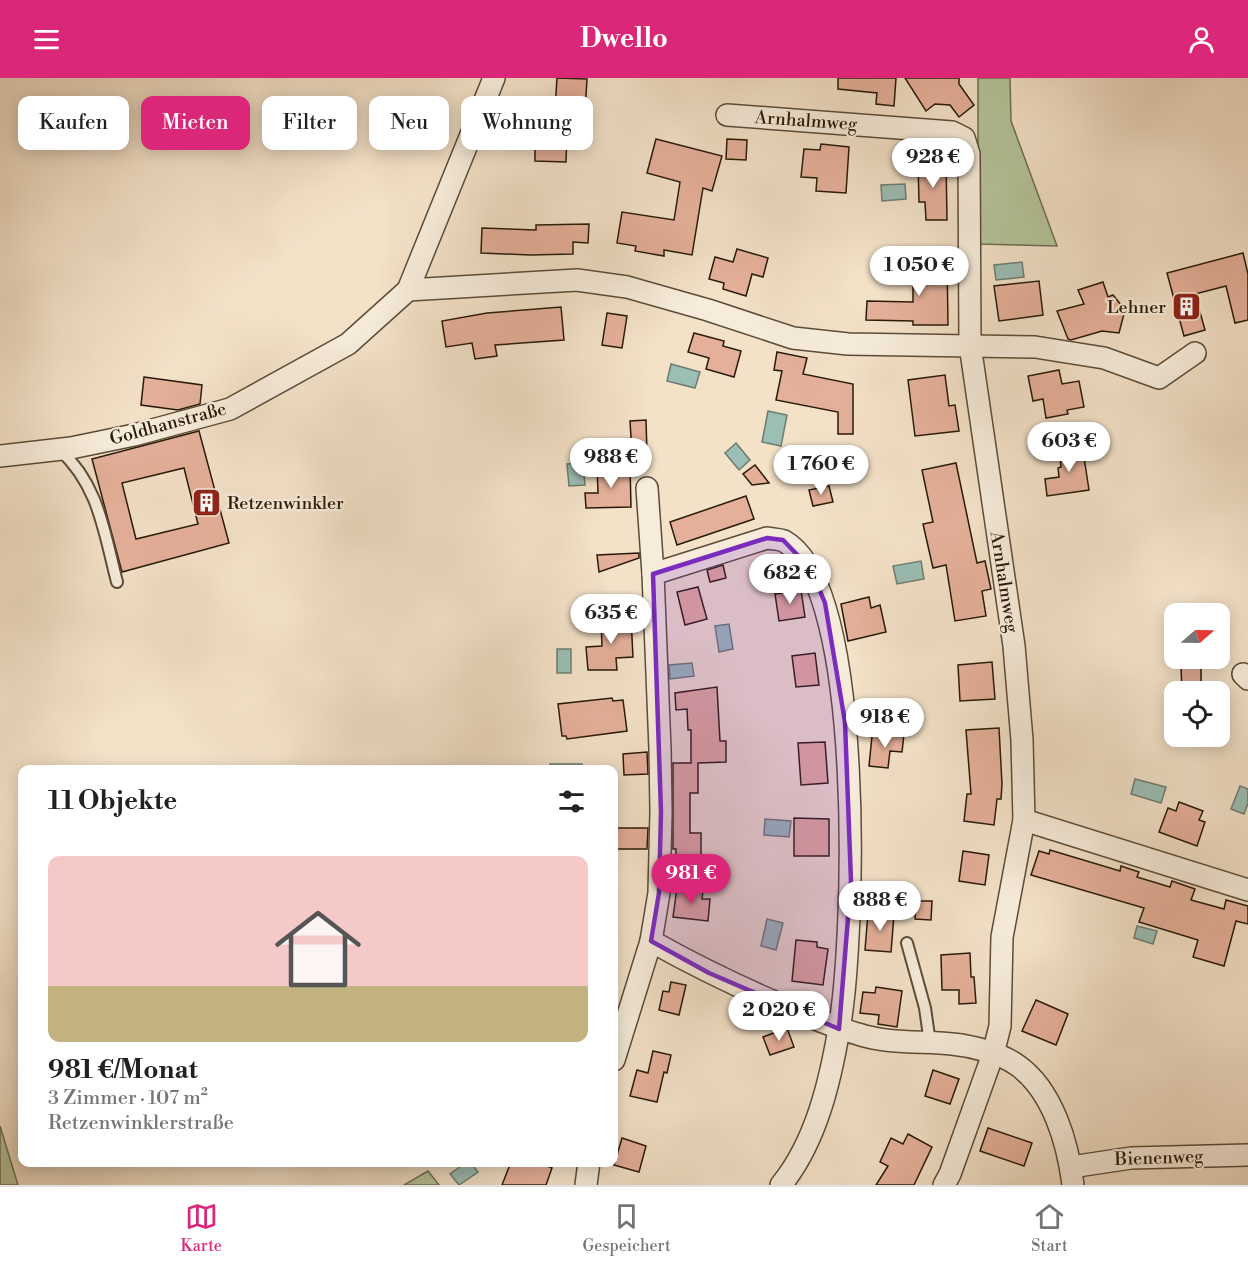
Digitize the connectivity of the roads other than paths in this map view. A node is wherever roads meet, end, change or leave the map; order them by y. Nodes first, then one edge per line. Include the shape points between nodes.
1 (494, 78) edge
2 (727, 115) dead end
3 (408, 290) junction
4 (970, 345) junction
5 (1196, 353) dead end
6 (58, 449) junction
7 (0, 456) edge
8 (647, 488) dead end
9 (653, 574) junction
10 (117, 582) dead end
11 (1024, 820) junction
12 (1248, 890) edge
13 (651, 941) junction
14 (907, 943) dead end
15 (840, 1029) junction
16 (930, 1043) junction
17 (618, 1047) edge
18 (993, 1054) junction
19 (1248, 1155) edge
20 (589, 1167) edge
21 (1072, 1176) edge
22 (586, 1185) edge
23 (781, 1185) edge
24 (944, 1185) edge

1 - 3 street, Goldhanstraße
2 - 4 street, Arnhalmweg via 952,132 964,138 969,154
3 - 4 street via 577,280 627,287 794,338 848,344
3 - 6 street, Goldhanstraße via 348,344 230,409 134,435
4 - 5 street via 1035,347 1104,358 1159,378
4 - 11 street, Arnhalmweg via 1014,646
6 - 7 street, Goldhanstraße
6 - 10 lane via 74,462 95,499
8 - 9 street
9 - 13 street via 661,812 659,893
9 - 15 street via 766,538 783,540 811,569 825,603 845,722 849,788 851,881
11 - 12 street
11 - 18 street, Arnhalmweg via 1002,937 1000,1026
13 - 15 street via 740,988
13 - 17 street
14 - 16 lane
15 - 16 street via 879,1039
15 - 23 street via 825,1093 802,1155
16 - 18 street via 967,1046
18 - 21 street via 1017,1064 1047,1099 1066,1143
18 - 24 street, Arnhalmweg
19 - 21 street, Bienenweg via 1131,1158
20 - 22 street

